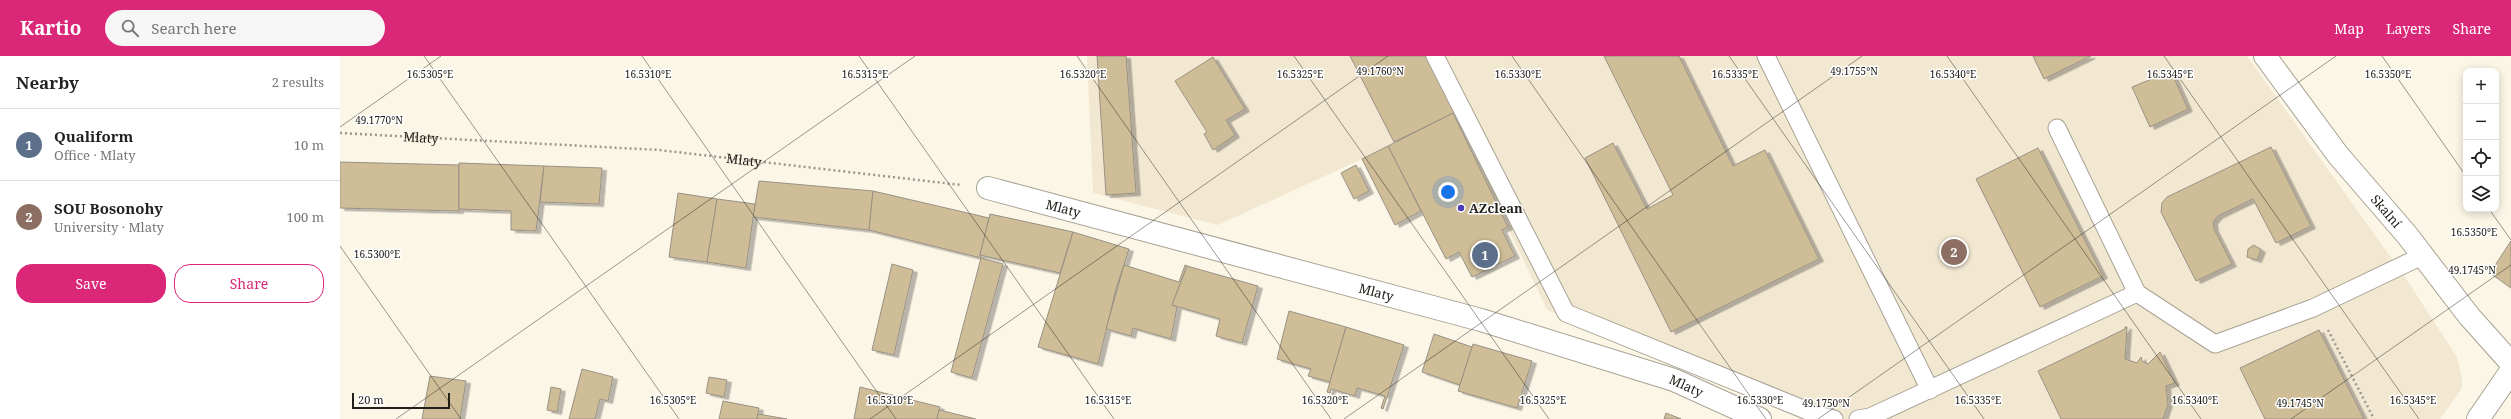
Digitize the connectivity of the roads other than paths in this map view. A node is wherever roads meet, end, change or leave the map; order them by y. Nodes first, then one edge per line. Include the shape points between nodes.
1 (1435, 56) edge
2 (1766, 56) edge
3 (2265, 56) edge
4 (2057, 128) dead end
5 (988, 188) road end
6 (2422, 256) junction
7 (2137, 293) junction
8 (2511, 363) edge
9 (2511, 371) edge
10 (1930, 390) junction
11 (1760, 419) edge
12 (1834, 419) edge
13 (1858, 419) edge
14 (2478, 419) edge

1 - 12 lane via 1566,313 1818,415
2 - 10 lane
3 - 6 street, Skalní via 2312,122
4 - 7 lane
5 - 11 street, Mlaty via 1480,320 1674,380
6 - 7 lane via 2313,308 2215,344
6 - 8 street, Skalní via 2469,316
7 - 10 lane
9 - 14 street
10 - 13 lane via 1870,417

